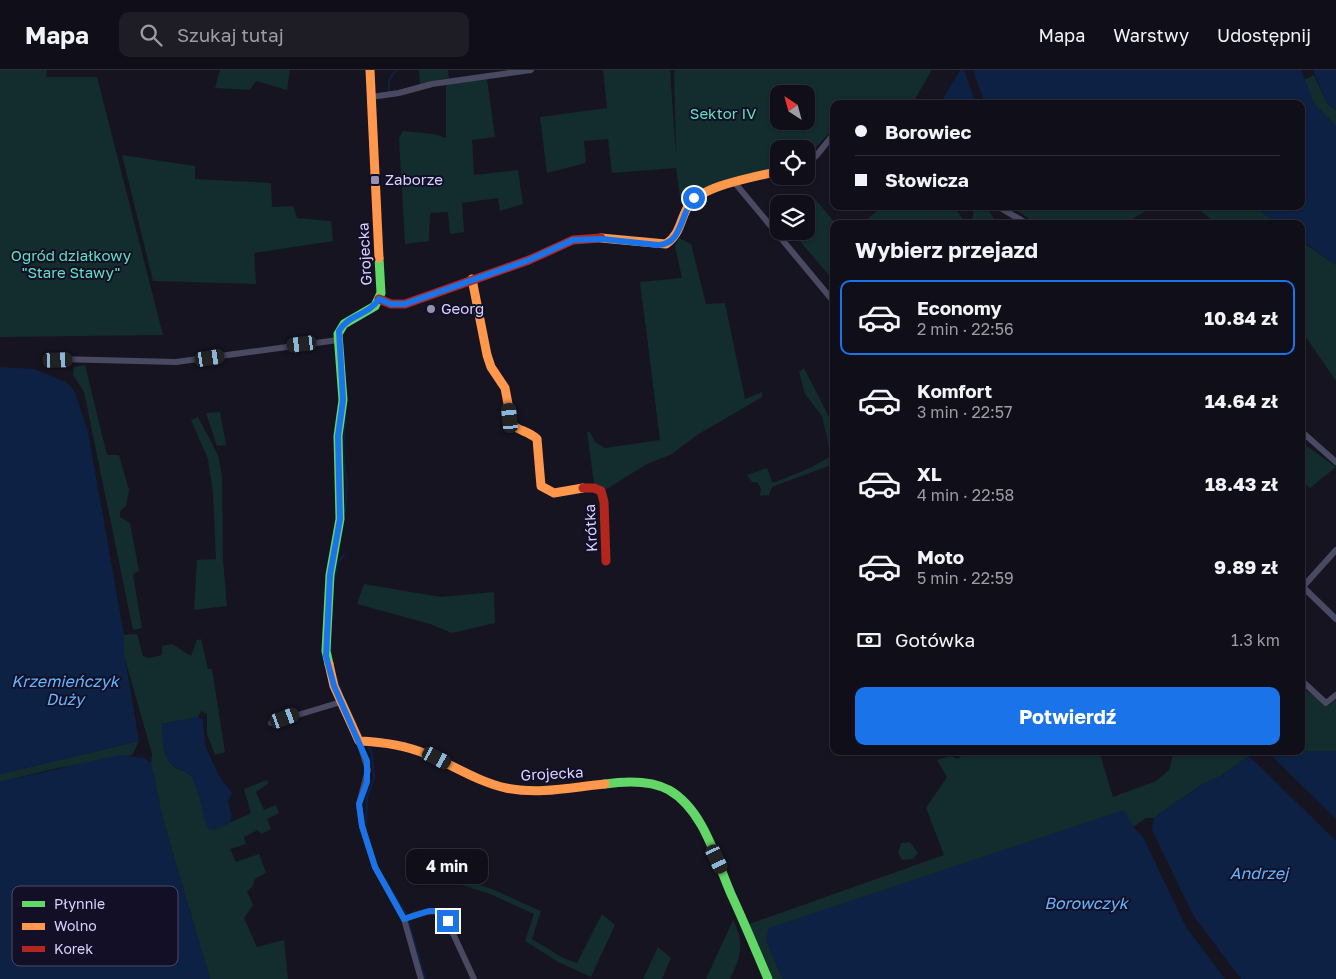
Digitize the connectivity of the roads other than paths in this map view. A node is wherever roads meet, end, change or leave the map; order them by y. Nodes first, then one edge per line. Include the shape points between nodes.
1 (370, 70) edge
2 (531, 70) edge
3 (371, 97) junction
4 (830, 139) edge
5 (815, 157) edge
6 (770, 173) edge
7 (735, 183) junction
8 (1004, 210) edge
9 (1021, 220) edge
10 (472, 278) junction
11 (830, 297) edge
12 (379, 299) junction
13 (338, 340) junction
14 (58, 360) dead end
15 (1305, 435) edge
16 (1336, 462) edge
17 (1336, 550) edge
18 (606, 561) dead end
19 (1305, 585) edge
20 (1305, 591) edge
21 (1336, 619) edge
22 (1305, 684) edge
23 (1336, 695) edge
24 (341, 702) junction
25 (271, 723) dead end
26 (359, 741) junction
27 (404, 919) junction
28 (421, 979) edge
29 (474, 979) edge
30 (768, 979) edge

1 - 3 street, Grojecka
2 - 3 street via 432,84
3 - 12 street, Grojecka
4 - 5 street
6 - 7 street
7 - 10 street via 694,198 687,207 676,237 666,244 578,239 529,260
7 - 11 street
8 - 9 street
10 - 12 street via 405,304 391,304
10 - 18 street, Krótka via 488,360 505,388 510,422 517,430 532,434 538,442 540,486 552,493 595,487 601,490
12 - 13 street, Grojecka via 370,310 344,324
13 - 14 street via 176,362
13 - 24 street via 343,400 338,436 340,519 330,575 325,646 329,672
15 - 16 street
17 - 19 street
20 - 21 street
22 - 23 street via 1325,702
24 - 25 street
24 - 26 street
26 - 27 street via 368,770 359,804 362,826 375,867
26 - 30 street, Grojecka via 388,742 413,749 488,784 518,790 638,783 653,784 670,791 691,808 704,830
27 - 28 street
27 - 29 street via 429,911 444,914

